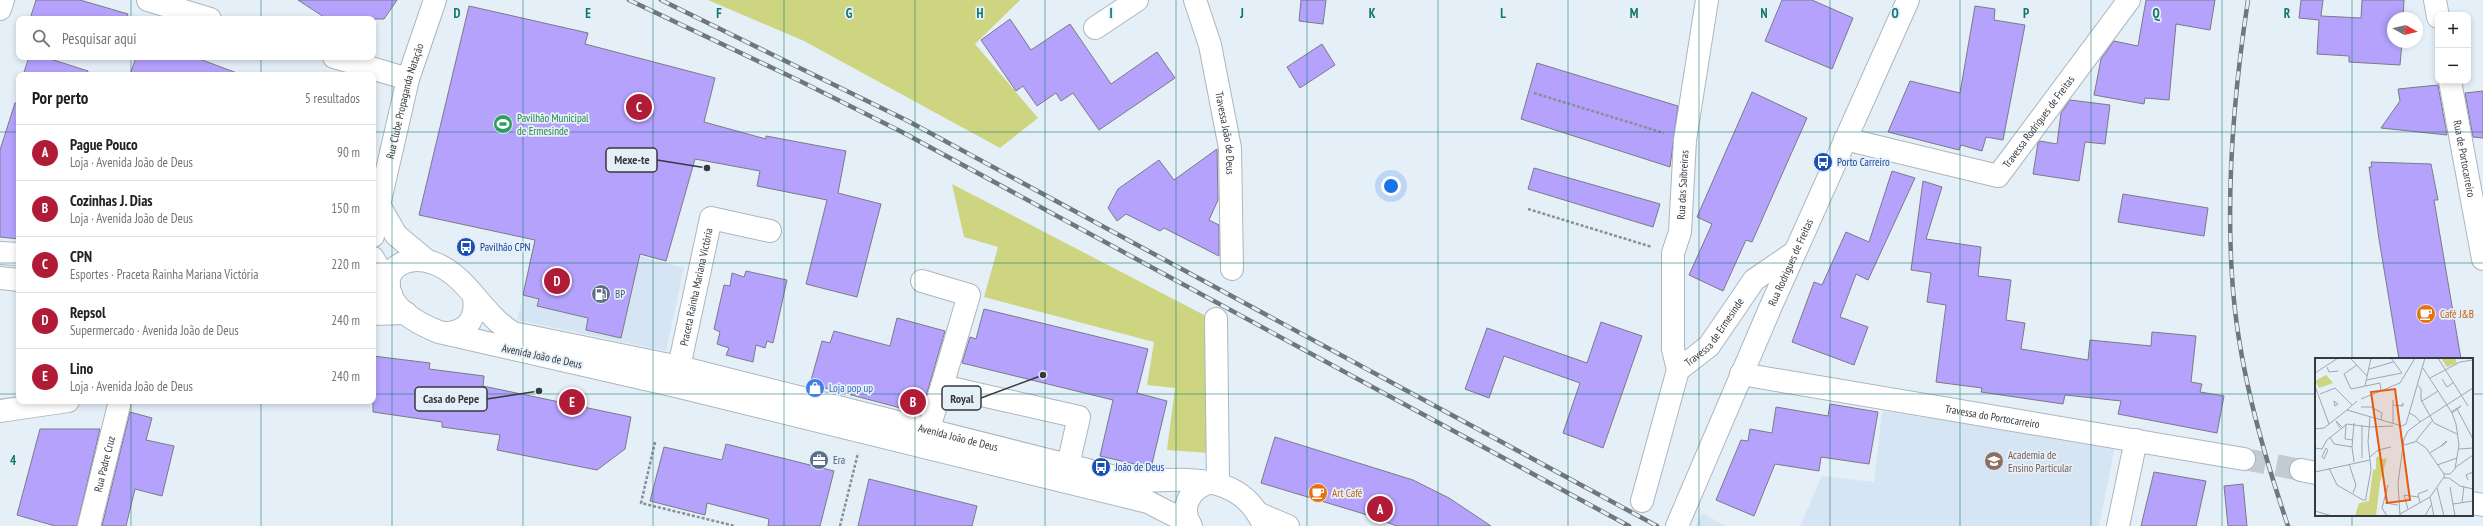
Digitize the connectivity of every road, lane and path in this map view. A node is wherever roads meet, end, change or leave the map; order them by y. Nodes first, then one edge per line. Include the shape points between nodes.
1 (3, 0) edge
2 (148, 0) edge
3 (435, 0) edge
4 (1137, 0) edge
5 (1195, 0) edge
6 (1707, 0) edge
7 (1908, 0) edge
8 (2129, 0) edge
9 (2435, 0) edge
10 (0, 8) edge
11 (2437, 12) edge
12 (200, 16) edge
13 (1095, 28) dead end
14 (344, 60) edge
15 (408, 79) junction
16 (2451, 84) edge
17 (1534, 93) dead end
18 (1845, 139) junction
19 (1685, 140) junction
20 (379, 205) junction
21 (1528, 209) dead end
22 (376, 220) edge
23 (2480, 225) edge
24 (770, 231) dead end
25 (1795, 252) junction
26 (0, 253) edge
27 (16, 254) edge
28 (1673, 254) junction
29 (426, 260) junction
30 (2483, 260) edge
31 (376, 267) edge
32 (1232, 269) dead end
33 (0, 278) edge
34 (16, 280) edge
35 (922, 281) dead end
36 (384, 291) edge
37 (474, 297) junction
38 (406, 313) junction
39 (376, 314) edge
40 (1216, 319) dead end
41 (449, 333) junction
42 (679, 367) junction
43 (638, 368) junction
44 (1678, 370) junction
45 (1741, 374) junction
46 (942, 386) junction
47 (48, 404) edge
48 (119, 404) edge
49 (0, 411) edge
50 (929, 428) junction
51 (864, 431) junction
52 (2136, 440) junction
53 (656, 442) dead end
54 (2244, 459) tunnel mouth
55 (1068, 465) junction
56 (1213, 483) junction
57 (1642, 501) dead end
58 (2473, 503) edge
59 (2483, 505) edge
60 (1260, 520) edge
61 (1190, 525) edge
62 (89, 526) edge
63 (735, 526) edge
64 (840, 526) edge
65 (1288, 526) edge
66 (1676, 526) edge
67 (2118, 526) edge

1 - 10 street
2 - 12 street
3 - 15 street, Rua Clube Propaganda Natação
4 - 13 street
5 - 32 street, Travessa João de Deus via 1210,46 1230,148
6 - 19 street, Rua das Saibreiras
7 - 18 street, Rua Rodrigues de Freitas
8 - 18 street, Travessa Rodrigues de Freitas via 1998,176
9 - 11 street
14 - 15 street
15 - 20 street, Rua Clube Propaganda Natação
16 - 23 street, Rua de Portocarreiro
17 - 19 path
18 - 25 street, Rua Rodrigues de Freitas
19 - 28 street, Rua das Saibreiras via 1680,232
20 - 22 street, Rua Clube Propaganda Natação
20 - 29 street via 396,235
21 - 28 path
23 - 30 street, Rua de Portocarreiro
24 - 42 street, Praceta Rainha Mariana Victória via 711,218
25 - 44 street, Travessa de Ermesinde via 1754,280 1709,346
25 - 45 street, Rua Rodrigues de Freitas
26 - 27 street
28 - 44 street, Rua das Saibreiras via 1673,349
29 - 36 street, Avenida João de Deus via 415,258 397,266
29 - 37 street, Avenida João de Deus via 438,264 460,279
31 - 36 street
33 - 34 street
35 - 46 street via 969,295
36 - 38 street, Avenida João de Deus
37 - 41 street via 474,317 468,326
37 - 43 street, Avenida João de Deus via 502,326 513,333
38 - 39 street
38 - 41 street, Avenida João de Deus via 428,328
40 - 56 street
41 - 43 street, Avenida João de Deus via 488,344
42 - 43 street, Avenida João de Deus
42 - 50 street, Avenida João de Deus
43 - 51 street, Avenida João de Deus
44 - 57 street, Travessa de Ermesinde
45 - 52 street, Travessa do Portocarreiro
45 - 66 street, Rua Rodrigues de Freitas
46 - 50 street
46 - 55 street via 1079,417
47 - 49 street
48 - 62 street, Rua Padre Cruz
50 - 55 street, Avenida João de Deus
51 - 61 street, Avenida João de Deus via 1148,502
51 - 64 path
52 - 54 street, Travessa do Portocarreiro
52 - 67 street
53 - 63 path via 641,503
55 - 56 street, Avenida João de Deus via 1131,480 1174,478
56 - 60 street, Avenida João de Deus via 1239,494
56 - 61 street, Avenida João de Deus via 1199,486 1191,493 1187,502
58 - 59 street
60 - 65 street, Avenida João de Deus

